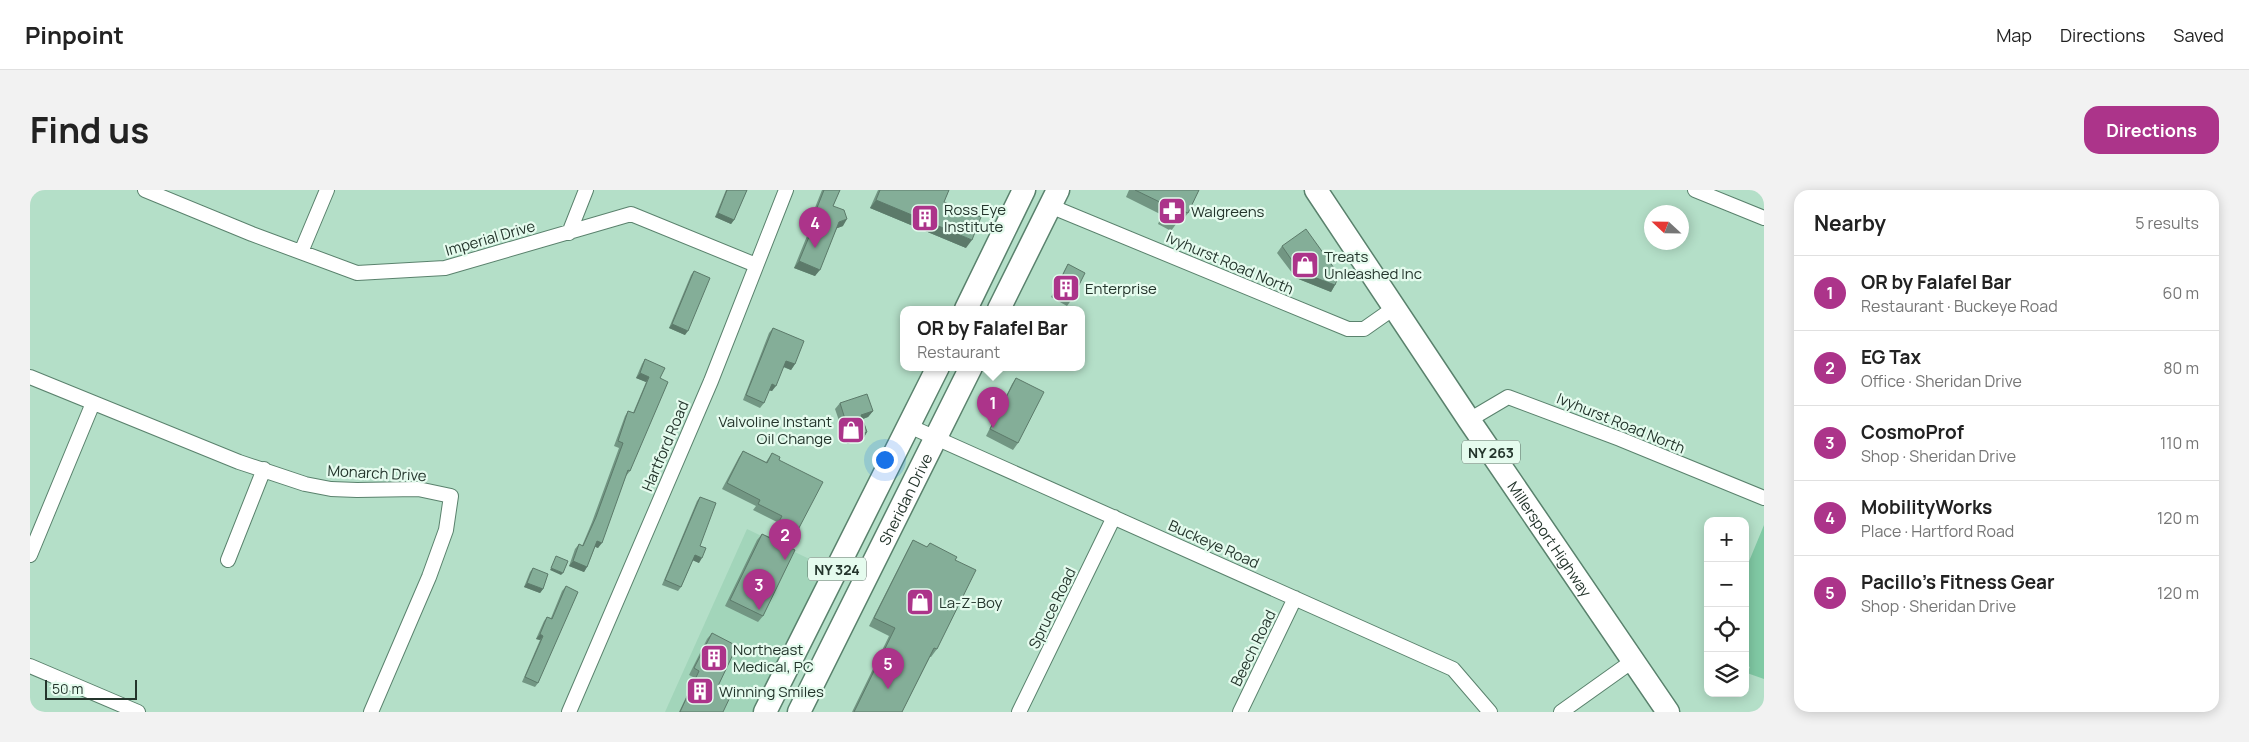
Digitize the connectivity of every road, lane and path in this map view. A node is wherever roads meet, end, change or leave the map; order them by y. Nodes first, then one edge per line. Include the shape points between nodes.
1 (145, 190) edge
2 (326, 190) edge
3 (586, 190) edge
4 (786, 190) edge
5 (1024, 190) edge
6 (1316, 190) edge
7 (1696, 190) edge
8 (1054, 198) edge
9 (1764, 218) edge
10 (569, 233) junction
11 (301, 252) junction
12 (756, 265) junction
13 (967, 306) edge
14 (1000, 306) edge
15 (1394, 308) junction
16 (936, 371) edge
17 (968, 371) edge
18 (30, 376) edge
19 (93, 403) junction
20 (1469, 420) junction
21 (909, 426) junction
22 (935, 438) junction
23 (264, 469) junction
24 (1764, 498) edge
25 (1114, 517) junction
26 (30, 555) edge
27 (228, 560) dead end
28 (1295, 598) junction
29 (1634, 660) junction
30 (30, 666) edge
31 (138, 712) edge
32 (371, 712) edge
33 (569, 712) edge
34 (765, 712) edge
35 (799, 712) edge
36 (1019, 712) edge
37 (1240, 712) edge
38 (1490, 712) edge
39 (1561, 712) edge
40 (1668, 712) edge

1 - 11 street, Imperial Drive
2 - 11 street
3 - 10 street
4 - 12 street, Hartford Road
5 - 13 main road
6 - 15 main road, Millersport Highway / NY 263
7 - 9 street
8 - 14 main road
8 - 15 street, Ivyhurst Road North via 1348,329 1364,329
10 - 11 street, Imperial Drive via 445,268 357,273
10 - 12 street, Imperial Drive via 631,214
12 - 33 street, Hartford Road via 711,380
15 - 20 main road, Millersport Highway / NY 263
16 - 21 main road, Sheridan Drive / NY 324
17 - 22 main road, Sheridan Drive / NY 324
18 - 19 street, Monarch Drive
19 - 23 street, Monarch Drive
19 - 26 street
20 - 24 street, Ivyhurst Road North via 1508,397
20 - 29 main road, Millersport Highway / NY 263
21 - 22 street, Buckeye Road
21 - 34 main road, Sheridan Drive / NY 324
22 - 25 street, Buckeye Road
22 - 35 main road, Sheridan Drive / NY 324
23 - 27 street
23 - 32 street, Monarch Drive via 305,484 331,488 418,488 451,496 446,530 429,577
25 - 28 street, Buckeye Road
25 - 36 street, Spruce Road
28 - 37 street, Beech Road
28 - 38 street, Buckeye Road via 1453,669
29 - 39 street
29 - 40 main road, Millersport Highway / NY 263
30 - 31 street

